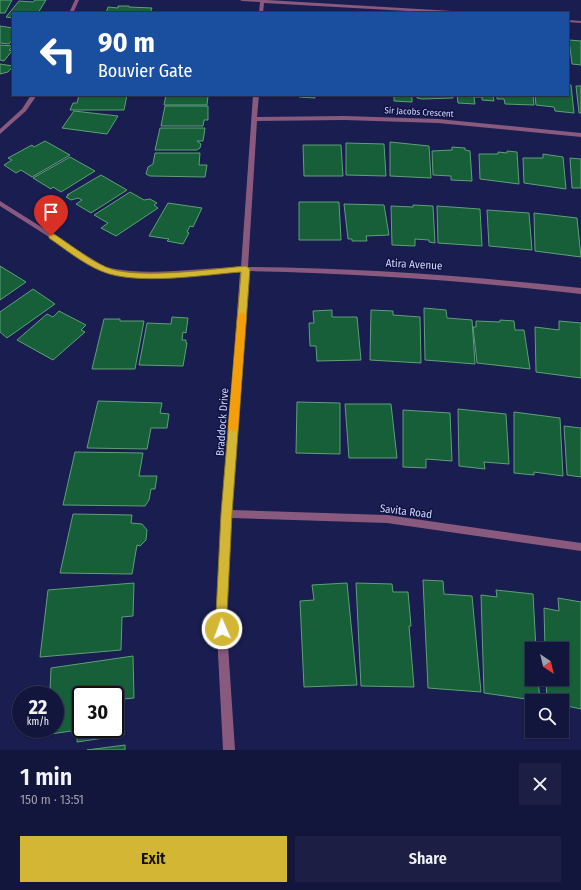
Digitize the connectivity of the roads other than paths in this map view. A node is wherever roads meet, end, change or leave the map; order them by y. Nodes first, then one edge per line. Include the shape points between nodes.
1 (77, 0) edge
2 (242, 0) edge
3 (262, 2) junction
4 (71, 12) edge
5 (261, 12) edge
6 (450, 12) edge
7 (569, 21) edge
8 (581, 22) edge
9 (33, 96) edge
10 (256, 96) edge
11 (255, 119) junction
12 (0, 132) edge
13 (581, 135) edge
14 (0, 203) edge
15 (246, 269) junction
16 (581, 291) edge
17 (227, 514) junction
18 (581, 547) edge
19 (229, 750) edge

1 - 4 street
2 - 3 street
3 - 5 street
3 - 6 street
7 - 8 street
9 - 12 street via 24,110
10 - 11 street, Braddock Drive
11 - 13 street, Sir Jacobs Crescent via 438,121
11 - 15 street, Braddock Drive
14 - 15 street, Atira Avenue via 103,269 119,274 138,276
15 - 16 street, Atira Avenue via 434,275
15 - 17 street, Braddock Drive
17 - 18 street, Savita Road via 387,519
17 - 19 street, Braddock Drive via 221,614

